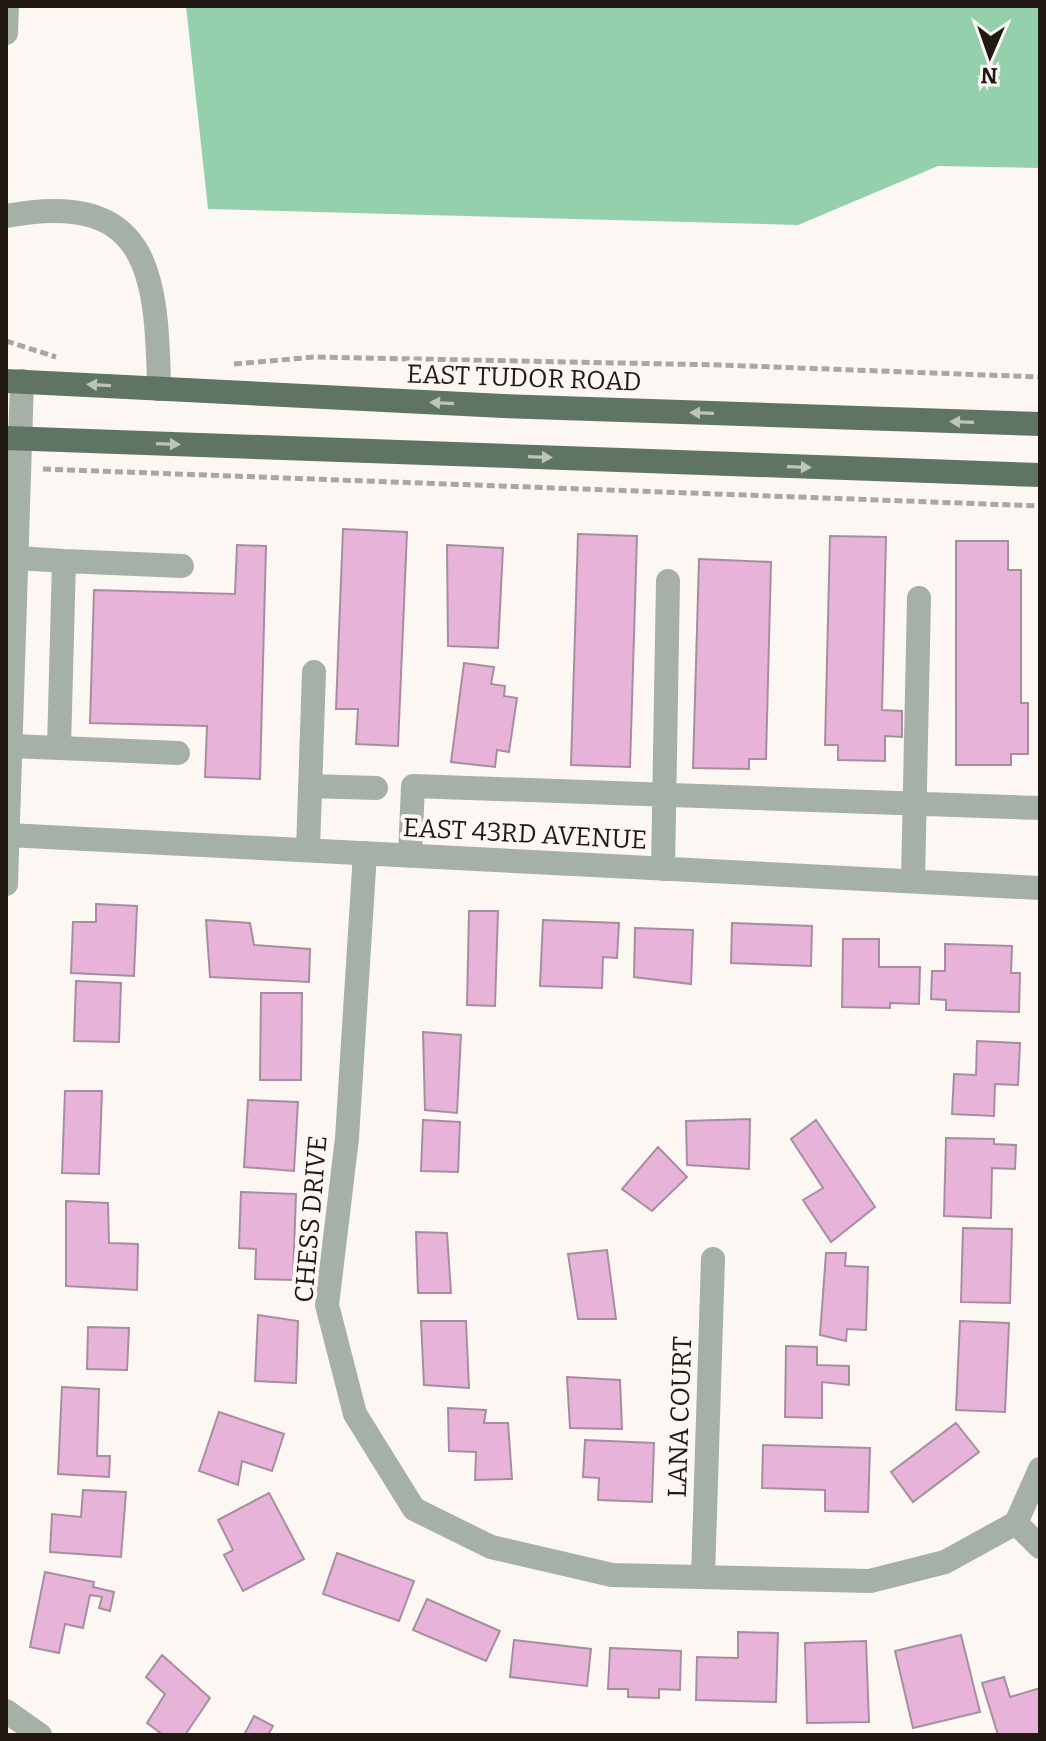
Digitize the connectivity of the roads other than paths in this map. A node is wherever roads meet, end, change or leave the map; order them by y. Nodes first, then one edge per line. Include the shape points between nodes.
1 (7, 6) edge
2 (6, 33) edge
3 (6, 216) edge
4 (14, 381) edge
5 (159, 389) junction
6 (1040, 424) edge
7 (14, 438) edge
8 (1040, 475) edge
9 (18, 558) junction
10 (64, 561) junction
11 (182, 566) dead end
12 (668, 581) dead end
13 (919, 598) dead end
14 (314, 672) dead end
15 (12, 746) junction
16 (59, 748) junction
17 (178, 753) dead end
18 (310, 786) junction
19 (376, 788) dead end
20 (665, 795) junction
21 (915, 804) junction
22 (1040, 808) edge
23 (8, 835) edge
24 (308, 850) junction
25 (365, 853) junction
26 (410, 856) junction
27 (663, 869) junction
28 (913, 881) junction
29 (6, 884) edge
30 (1040, 888) edge
31 (713, 1259) dead end
32 (1040, 1469) edge
33 (1016, 1523) junction
34 (1040, 1547) edge
35 (703, 1577) junction
36 (6, 1711) edge
37 (40, 1735) edge

1 - 2 street
3 - 5 street via 45,208 116,224 145,264 156,315
5 -> 4 main road, EAST TUDOR ROAD
4 - 7 street
6 -> 5 main road, EAST TUDOR ROAD
7 -> 8 main road
7 - 9 street via 20,468
9 - 10 street
9 - 15 street
10 - 11 street
10 - 16 street
12 - 20 street
13 - 21 street
14 - 18 street
15 - 16 street
15 - 23 street
16 - 17 street
18 - 19 street
18 - 24 street
20 - 21 street
20 - 26 street via 413,786
20 - 27 street
21 - 22 street
21 - 28 street
23 - 24 street, EAST 43RD AVENUE
23 - 29 street
24 - 25 street, EAST 43RD AVENUE
25 - 26 street, EAST 43RD AVENUE
25 - 35 street, CHESS DRIVE via 347,1138 327,1305 355,1414 414,1509 491,1547 612,1575
26 - 27 street, EAST 43RD AVENUE
27 - 28 street, EAST 43RD AVENUE
28 - 30 street, EAST 43RD AVENUE
31 - 35 street, LANA COURT
32 - 33 street
33 - 34 street
33 - 35 street, CHESS DRIVE via 945,1562 870,1581
36 - 37 street

